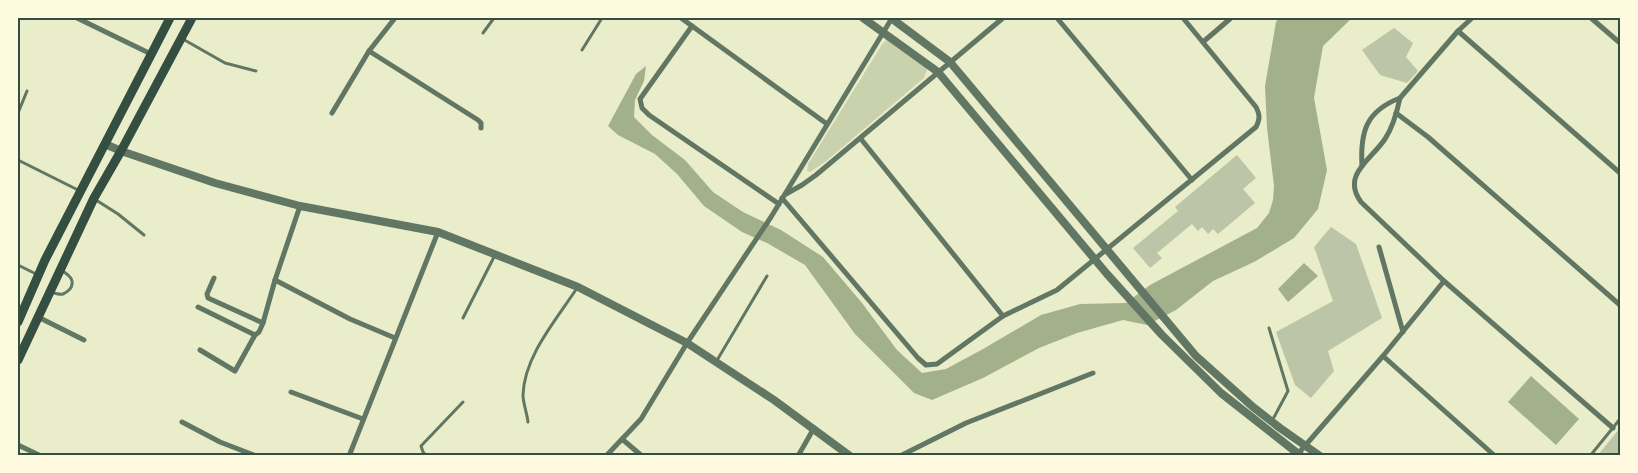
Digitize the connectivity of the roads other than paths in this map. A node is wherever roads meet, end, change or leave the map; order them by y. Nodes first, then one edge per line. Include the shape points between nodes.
1 (76, 18) edge
2 (170, 18) edge
3 (192, 18) edge
4 (395, 18) edge
5 (494, 18) edge
6 (602, 18) edge
7 (681, 18) edge
8 (863, 18) edge
9 (892, 18) edge
10 (1003, 18) edge
11 (1056, 18) edge
12 (1183, 18) edge
13 (1231, 18) edge
14 (1472, 18) edge
15 (1591, 18) edge
16 (692, 26) junction
17 (1458, 31) junction
18 (884, 32) junction
19 (483, 33) dead end
20 (181, 38) junction
21 (1203, 42) junction
22 (1620, 44) edge
23 (582, 50) dead end
24 (370, 51) junction
25 (151, 54) junction
26 (950, 62) junction
27 (256, 71) dead end
28 (938, 72) junction
29 (27, 91) dead end
30 (1400, 98) junction
31 (18, 113) edge
32 (332, 113) dead end
33 (1396, 113) junction
34 (827, 124) junction
35 (481, 128) dead end
36 (861, 139) junction
37 (106, 144) junction
38 (121, 151) junction
39 (18, 160) edge
40 (1362, 167) junction
41 (1620, 172) edge
42 (1192, 180) junction
43 (80, 191) junction
44 (784, 196) junction
45 (94, 198) junction
46 (779, 204) junction
47 (300, 206) junction
48 (438, 232) junction
49 (144, 234) dead end
50 (1379, 247) dead end
51 (1108, 250) junction
52 (495, 254) junction
53 (1096, 259) junction
54 (45, 260) junction
55 (18, 265) edge
56 (61, 270) junction
57 (39, 275) junction
58 (767, 276) dead end
59 (214, 278) dead end
60 (275, 280) junction
61 (1444, 281) junction
62 (578, 287) junction
63 (50, 292) junction
64 (1620, 305) edge
65 (198, 307) dead end
66 (1003, 316) junction
67 (38, 317) junction
68 (462, 318) dead end
69 (18, 322) edge
70 (264, 323) junction
71 (1269, 328) dead end
72 (1403, 332) junction
73 (255, 335) junction
74 (395, 338) junction
75 (84, 340) dead end
76 (687, 343) junction
77 (200, 350) dead end
78 (1383, 356) junction
79 (18, 360) edge
80 (716, 362) junction
81 (1093, 373) dead end
82 (291, 392) dead end
83 (463, 402) dead end
84 (363, 419) junction
85 (1620, 419) edge
86 (1272, 421) junction
87 (182, 422) dead end
88 (528, 422) dead end
89 (814, 428) junction
90 (1613, 428) junction
91 (622, 439) junction
92 (18, 445) edge
93 (1306, 445) junction
94 (1299, 455) edge
95 (41, 456) edge
96 (256, 456) edge
97 (349, 456) edge
98 (427, 456) edge
99 (606, 456) edge
100 (642, 456) edge
101 (798, 456) edge
102 (850, 456) edge
103 (900, 456) edge
104 (1320, 456) edge
105 (1495, 456) edge
106 (1590, 456) edge

1 - 25 street
2 - 25 main road
3 - 20 main road
4 - 24 street
5 - 19 lane
6 - 23 lane
7 - 16 street
8 - 18 street
9 - 18 street
9 - 26 street
10 - 26 street
11 - 42 street
12 - 21 street
13 - 21 street
14 - 17 street
15 - 22 street
16 - 34 street
16 - 46 street via 640,99 642,108 649,116
17 - 30 street
17 - 41 street
18 - 28 street
18 - 34 street
20 - 27 lane via 225,63
20 - 38 main road
21 - 42 street via 1256,107 1260,120 1256,127
24 - 32 street
24 - 35 street via 478,120
25 - 37 main road
26 - 28 street
26 - 51 street
28 - 36 street
28 - 53 street
29 - 31 lane
30 - 33 street
30 - 40 street via 1373,115 1368,123 1362,138
33 - 40 street via 1385,138
33 - 64 street via 1428,137
34 - 44 street
36 - 44 street
36 - 66 street
37 - 38 street
37 - 43 main road
38 - 45 main road
38 - 47 street via 215,183
39 - 43 lane
40 - 61 street via 1353,183 1358,198
42 - 51 street
43 - 54 main road
44 - 46 street
44 - 66 street via 926,365 937,364
45 - 49 lane
45 - 56 main road
46 - 76 street
47 - 48 street
47 - 60 street
48 - 52 street
48 - 74 street
50 - 72 street
51 - 53 street
51 - 86 street via 1196,356
52 - 62 street
52 - 68 lane
53 - 66 street via 1057,290
53 - 94 street via 1162,335 1221,393
54 - 56 main road
54 - 57 main road
55 - 57 lane
56 - 63 main road
56 - 63 lane via 72,278 71,288 62,294
57 - 69 main road
58 - 80 lane
59 - 70 street via 208,298
60 - 70 street
60 - 74 street
61 - 72 street
61 - 90 street
62 - 76 street
62 - 88 lane via 535,351 526,372 523,396
63 - 67 main road
65 - 73 street
67 - 75 street
67 - 79 main road
70 - 73 street
71 - 86 lane via 1288,391
72 - 78 street
73 - 77 street via 235,371
74 - 84 street
76 - 80 street
76 - 91 street via 641,419
78 - 93 street
78 - 105 street
80 - 89 street
81 - 103 street via 966,423
82 - 84 street
83 - 98 lane via 422,446
84 - 97 street
85 - 90 lane
86 - 93 street
87 - 96 street
89 - 101 street
89 - 102 street
90 - 106 lane
91 - 99 street
91 - 100 street
92 - 95 street
93 - 94 street
93 - 104 street

